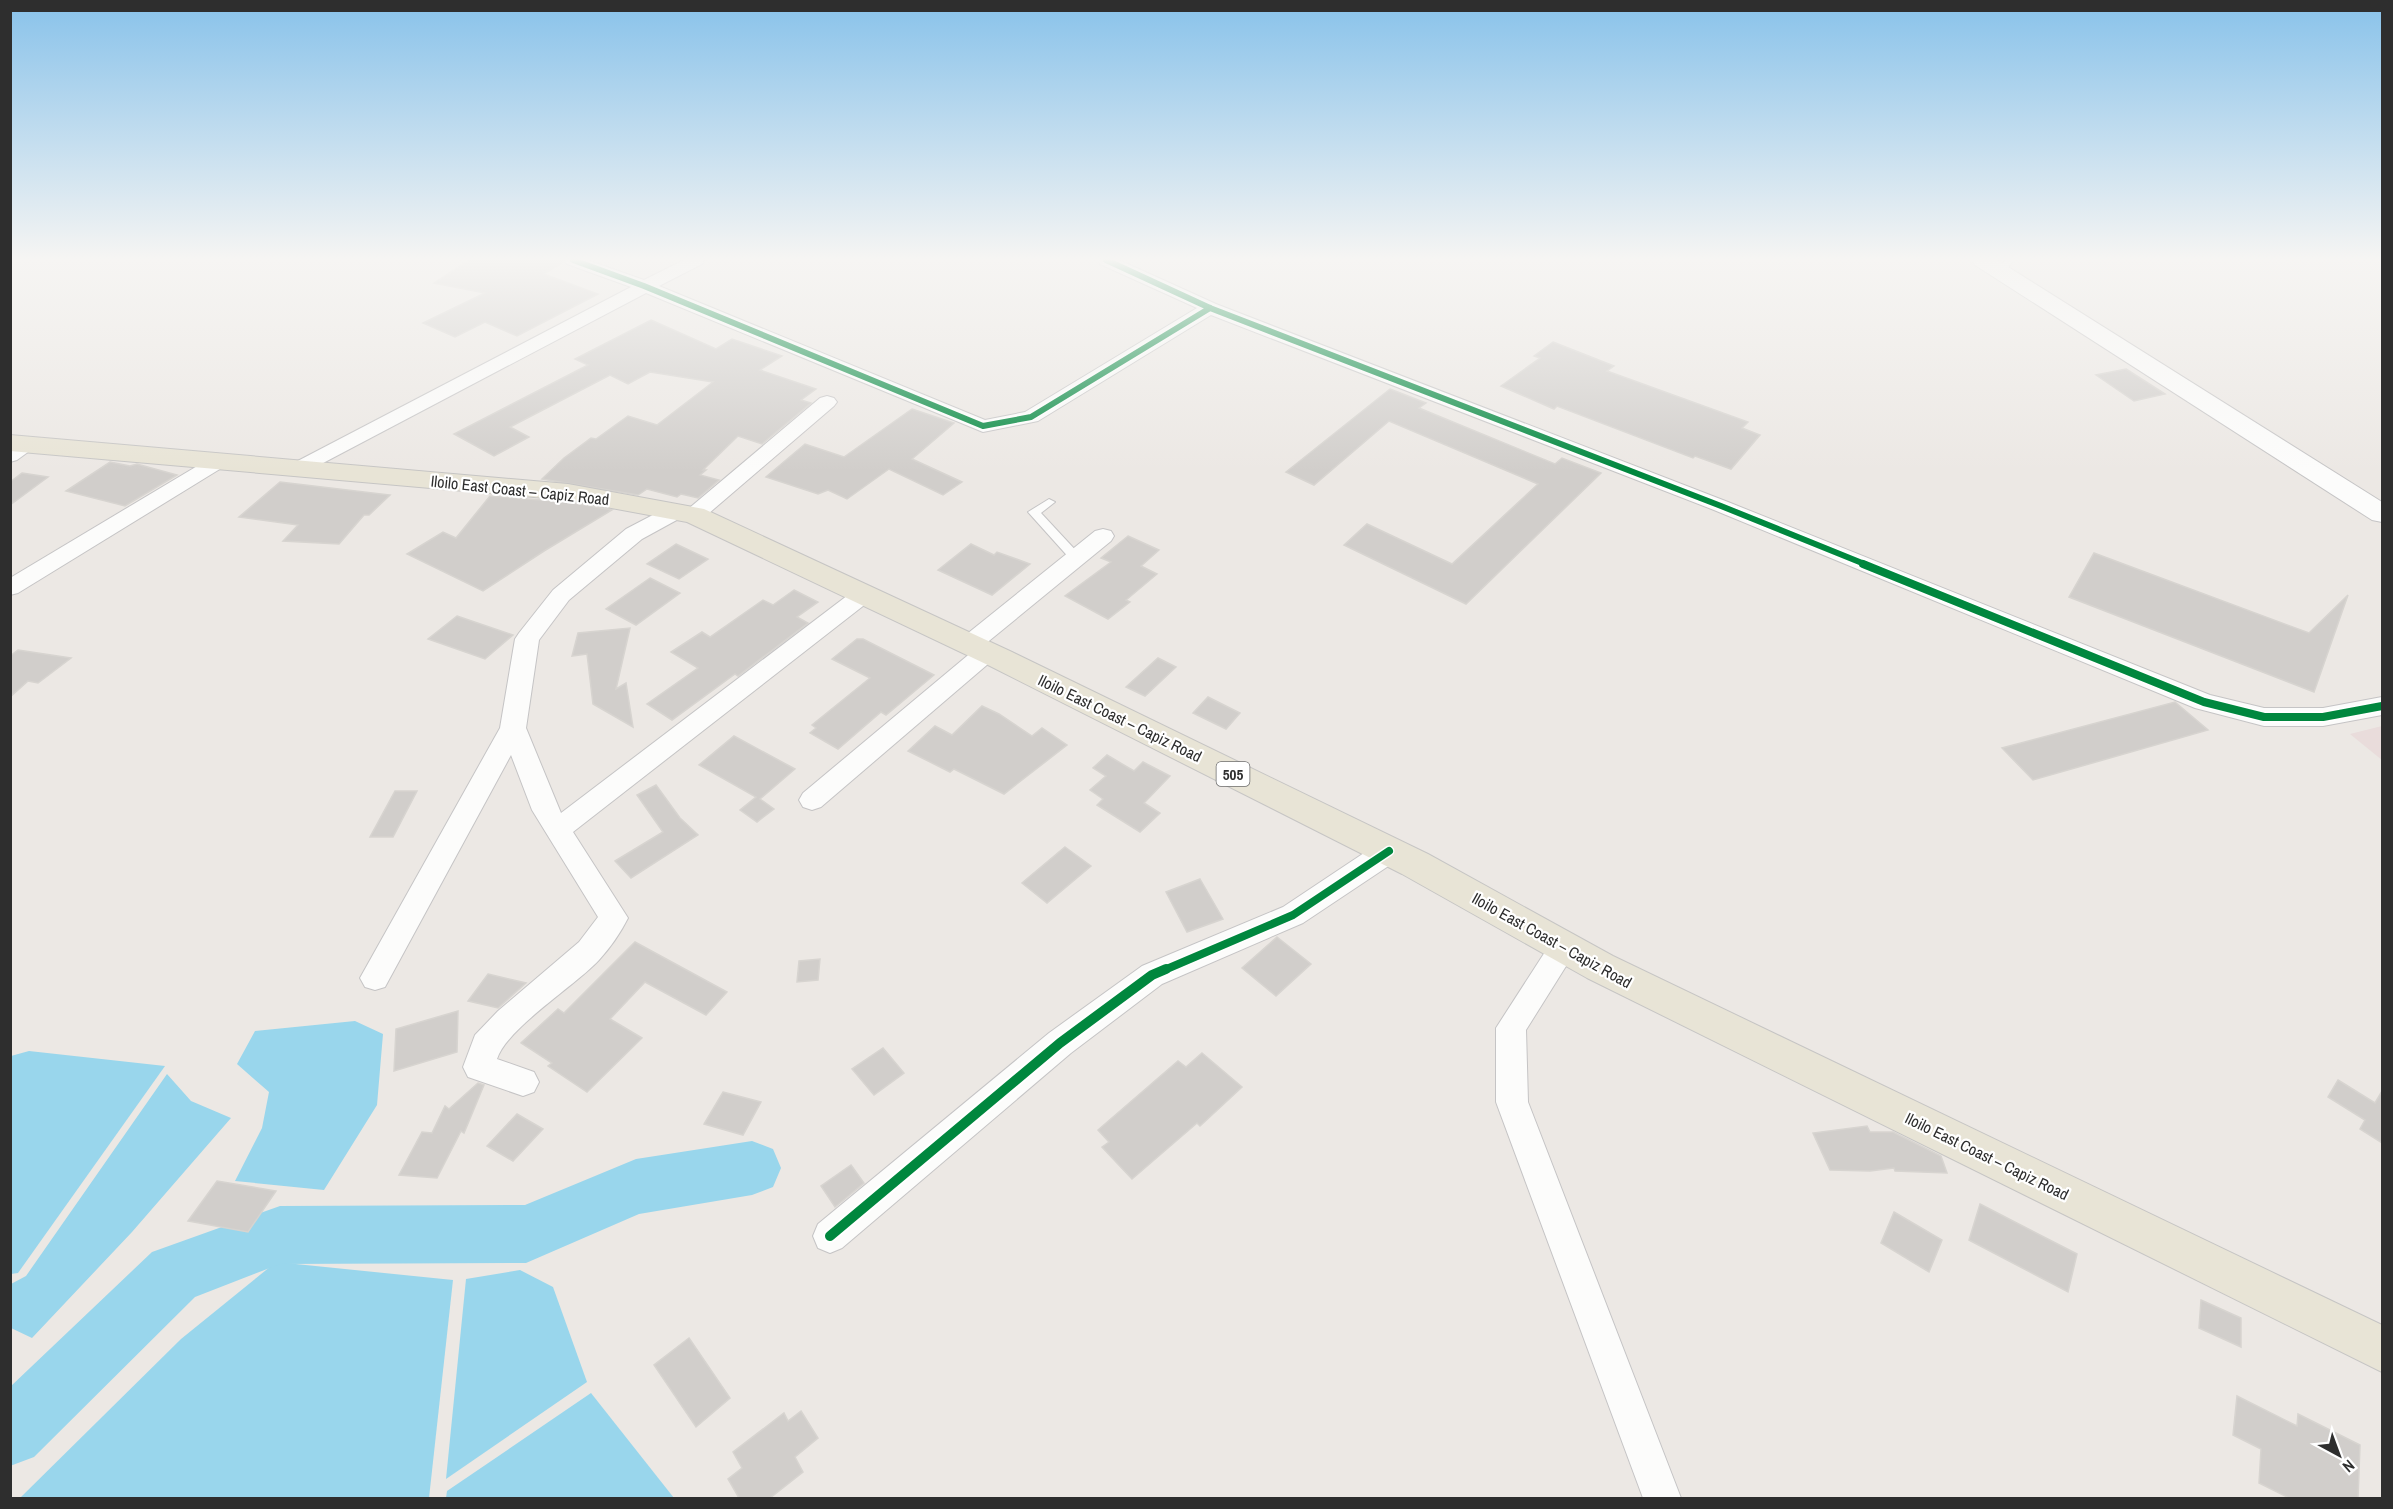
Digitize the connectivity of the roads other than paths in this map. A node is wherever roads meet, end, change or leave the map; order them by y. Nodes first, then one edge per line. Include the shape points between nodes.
1 (560, 330) edge
2 (752, 330) edge
3 (1173, 330) edge
4 (1268, 330) edge
5 (2100, 330) edge
6 (827, 402) dead end
7 (16, 448) edge
8 (221, 460) junction
9 (299, 468) junction
10 (1049, 502) dead end
11 (686, 513) junction
12 (2382, 514) edge
13 (1103, 536) dead end
14 (1076, 558) junction
15 (10, 588) edge
16 (864, 594) junction
17 (978, 648) junction
18 (2382, 706) edge
19 (513, 728) junction
20 (812, 800) dead end
21 (557, 830) junction
22 (1389, 851) junction
23 (1564, 947) junction
24 (375, 978) dead end
25 (523, 1082) dead end
26 (830, 1236) dead end
27 (2382, 1349) edge
28 (1662, 1498) edge

1 - 9 street
2 - 3 street via 983,426 1031,417
4 - 18 street via 1721,506 2204,702 2264,717 2323,717
5 - 12 main road
6 - 11 street
7 - 8 main road, Iloilo East Coast – Capiz Road / 505
8 - 9 main road, Iloilo East Coast – Capiz Road / 505
8 - 15 street
9 - 11 main road, Iloilo East Coast – Capiz Road / 505 via 568,492
10 - 14 lane via 1034,512
11 - 16 main road, Iloilo East Coast – Capiz Road / 505
11 - 19 street via 634,534 561,595 527,639
13 - 14 street
14 - 17 street
16 - 17 main road, Iloilo East Coast – Capiz Road / 505
16 - 21 street
17 - 20 street
17 - 22 main road, Iloilo East Coast – Capiz Road / 505
19 - 21 street via 545,810
19 - 24 street
21 - 25 street via 614,918 589,951 486,1045 479,1067
22 - 23 main road, Iloilo East Coast – Capiz Road / 505
22 - 26 street via 1293,915 1152,975 1060,1043
23 - 27 main road, Iloilo East Coast – Capiz Road / 505 via 1610,973
23 - 28 street via 1511,1028 1512,1102

